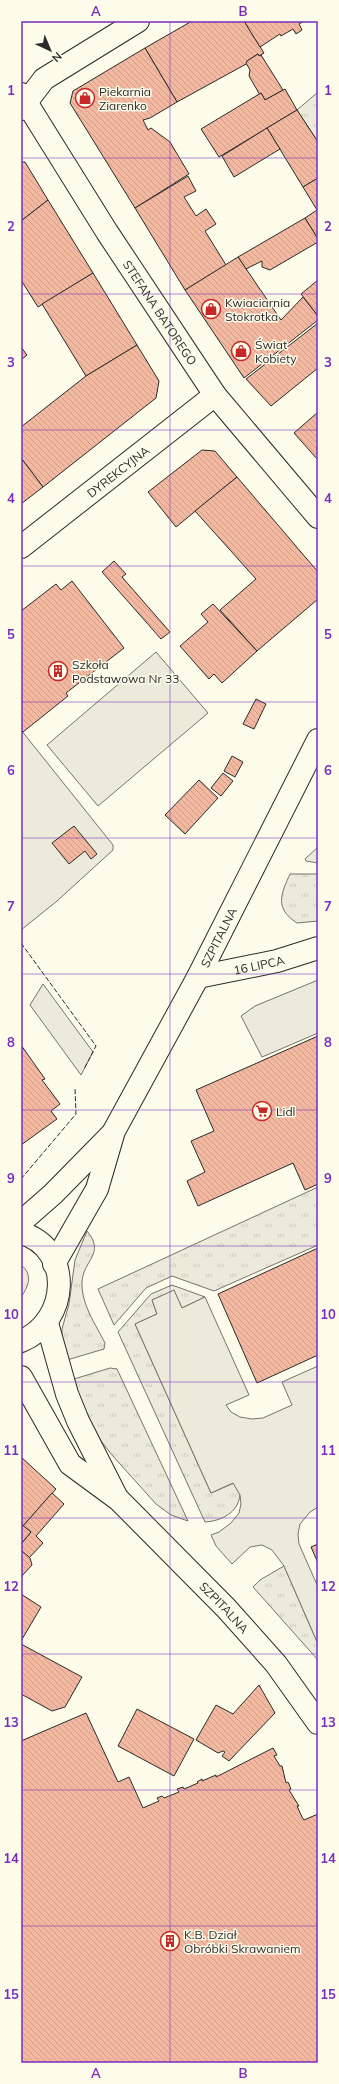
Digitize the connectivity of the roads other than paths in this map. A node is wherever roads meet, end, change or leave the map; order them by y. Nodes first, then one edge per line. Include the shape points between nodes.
1 (138, 21) edge
2 (23, 102) edge
3 (215, 395) junction
4 (318, 517) edge
5 (21, 547) edge
6 (318, 740) edge
7 (318, 948) edge
8 (198, 977) junction
9 (114, 1131) junction
10 (21, 1222) edge
11 (21, 1233) edge
12 (54, 1264) junction
13 (47, 1323) junction
14 (21, 1341) edge
15 (21, 1377) edge
16 (119, 1500) junction
17 (318, 1723) edge

1 - 2 street via 44,79
2 - 3 street, STEFANA BATOREGO
3 - 4 street, STEFANA BATOREGO
3 - 5 street, DYREKCYJNA
6 - 8 street, SZPITALNA
7 - 8 street, 16 LIPCA via 277,961
8 - 9 street, SZPITALNA
9 - 10 street, SZPITALNA via 53,1194
9 - 12 street, SZPITALNA via 97,1190
11 - 12 street via 37,1242
12 - 13 street via 58,1272 59,1290 56,1307
13 - 14 street via 34,1335
13 - 16 street, SZPITALNA via 67,1394 78,1421
15 - 16 street, SZPITALNA via 70,1464
16 - 17 street, SZPITALNA via 255,1639 301,1696

